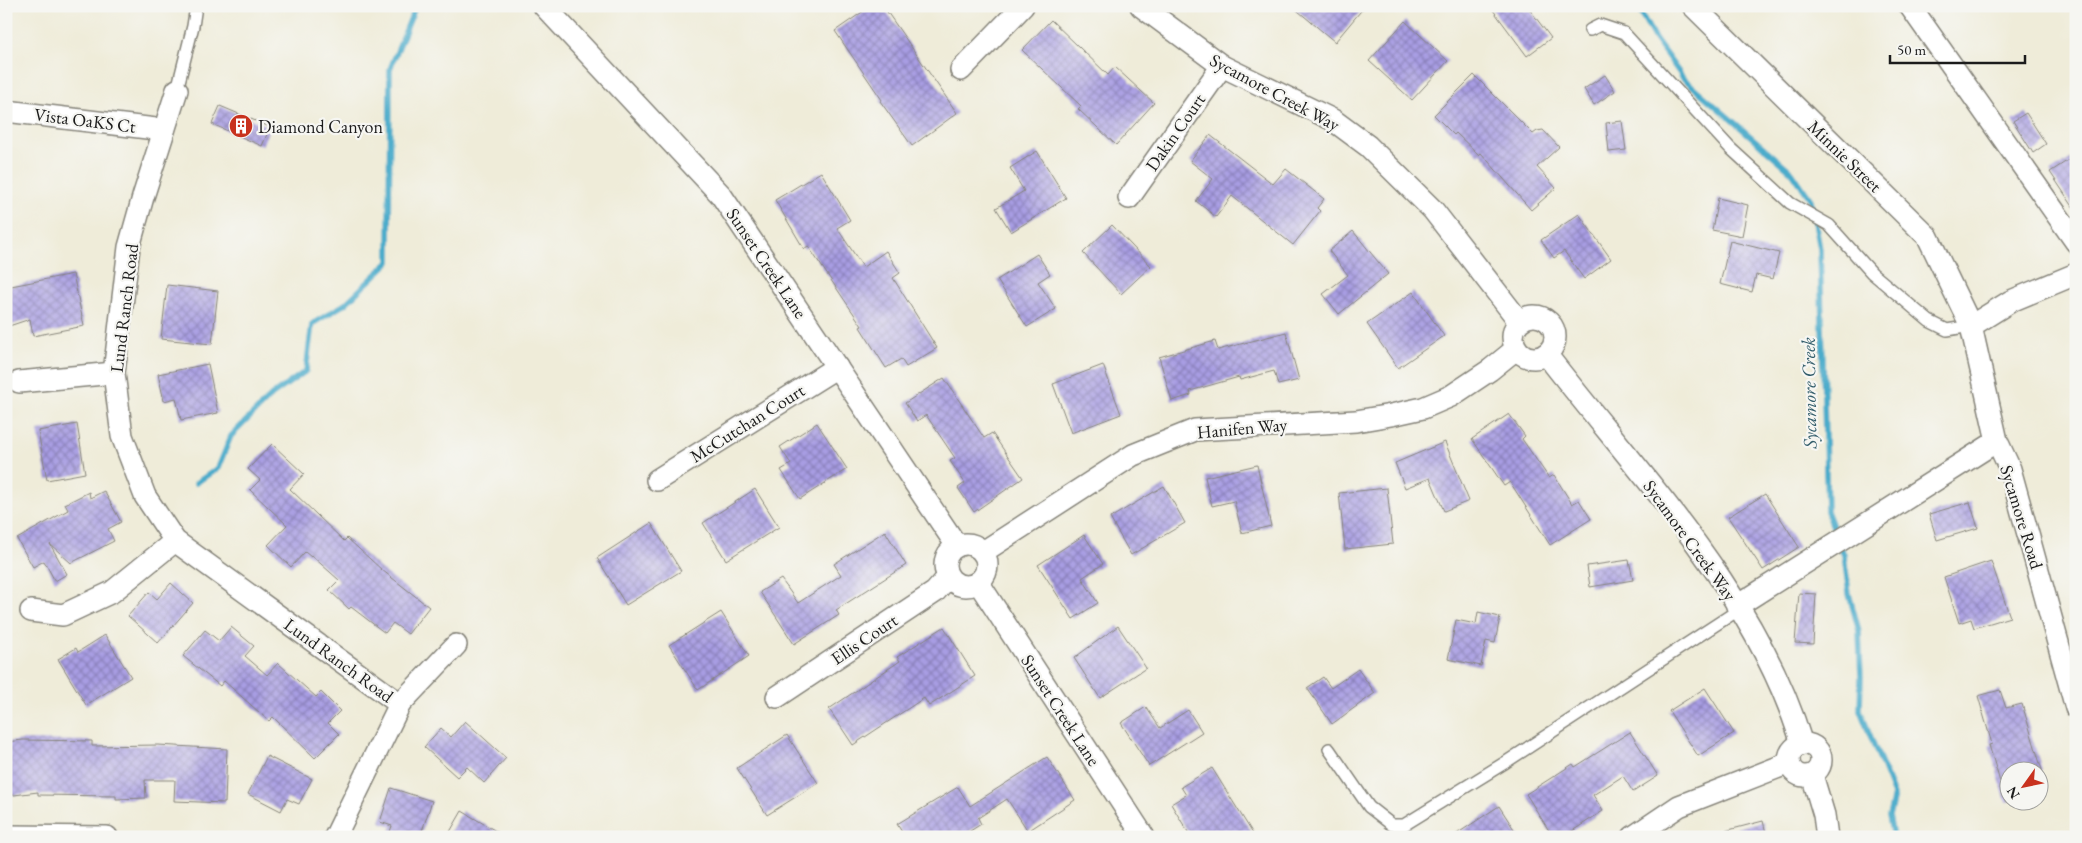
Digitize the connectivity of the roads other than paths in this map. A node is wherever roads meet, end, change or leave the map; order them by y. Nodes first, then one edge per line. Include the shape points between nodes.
1 (196, 6) edge
2 (544, 6) edge
3 (1023, 6) edge
4 (1141, 6) edge
5 (1692, 6) edge
6 (1910, 6) edge
7 (1590, 30) dead end
8 (1222, 66) junction
9 (961, 70) dead end
10 (177, 90) joint
11 (6, 111) edge
12 (164, 130) junction
13 (1129, 198) dead end
14 (2076, 242) edge
15 (2076, 274) edge
16 (1519, 321) junction
17 (1971, 326) junction
18 (1516, 349) junction
19 (1546, 354) junction
20 (837, 367) junction
21 (114, 373) junction
22 (18, 382) dead end
23 (1997, 441) junction
24 (657, 480) dead end
25 (176, 541) junction
26 (957, 546) junction
27 (983, 552) junction
28 (948, 577) junction
29 (978, 582) junction
30 (1738, 607) junction
31 (31, 611) dead end
32 (456, 645) dead end
33 (778, 697) dead end
34 (400, 704) junction
35 (2076, 708) edge
36 (1802, 744) junction
37 (1329, 748) dead end
38 (1789, 763) junction
39 (1812, 775) junction
40 (1134, 833) edge
41 (6, 836) edge
42 (95, 836) edge
43 (335, 837) edge
44 (1632, 837) edge
45 (1827, 837) edge

1 - 10 lane
2 - 20 street, Sunset Creek Lane via 721,195
3 - 9 street
4 - 8 street, Sycamore Creek Way
5 - 17 street, Minnie Street via 1928,237
6 - 14 street
7 - 17 lane via 1600,25 1624,33 1730,148 1790,203 1827,223 1872,273 1929,321 1947,330
8 - 13 street, Dakin Court
8 - 16 street, Sycamore Creek Way via 1334,120 1368,146 1433,210
10 - 12 street, Lund Ranch Road
11 - 12 street, Vista OaKS Ct
12 - 21 street, Lund Ranch Road via 129,247
15 - 17 street via 2011,301
16 - 18 street via 1513,333
16 - 19 street via 1534,315 1550,324 1555,336 1554,344
17 - 23 street, Sycamore Road
18 - 19 street via 1531,358
18 - 27 street, Hanifen Way via 1451,396 1423,408 1356,421 1195,430 1134,455
19 - 30 street, Sycamore Creek Way via 1665,504
20 - 24 street, McCutchan Court
20 - 26 street, Sunset Creek Lane
21 - 22 street
21 - 25 street, Lund Ranch Road via 122,436 145,496
23 - 30 street
23 - 35 street, Sycamore Road via 2010,469
25 - 31 street via 112,592 63,615
25 - 34 street, Lund Ranch Road
26 - 27 street via 972,545
26 - 28 street via 945,561
27 - 29 street via 986,573
28 - 29 street via 963,587
28 - 33 street, Ellis Court via 935,592
29 - 40 street, Sunset Creek Lane
30 - 36 street, Sycamore Creek Way via 1784,691
30 - 37 lane via 1506,762 1404,825 1392,825 1369,807
32 - 34 street
34 - 43 street
36 - 38 street via 1791,752
36 - 39 street via 1815,748 1820,756 1820,765
38 - 39 street via 1799,775
38 - 44 street via 1679,806
39 - 45 street
41 - 42 street

